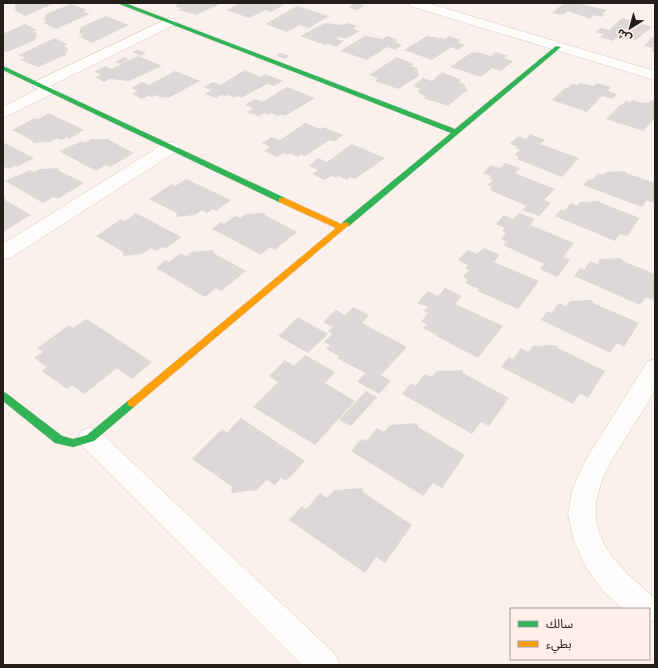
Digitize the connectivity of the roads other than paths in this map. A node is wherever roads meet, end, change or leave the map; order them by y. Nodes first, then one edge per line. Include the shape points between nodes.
1 (120, 3) edge
2 (414, 3) edge
3 (169, 22) junction
4 (558, 47) junction
5 (3, 68) edge
6 (655, 76) edge
7 (44, 87) junction
8 (3, 112) edge
9 (456, 132) junction
10 (171, 147) junction
11 (342, 228) junction
12 (3, 253) edge
13 (655, 368) edge
14 (3, 396) edge
15 (90, 438) junction
16 (644, 608) edge
17 (324, 665) edge

1 - 3 street
2 - 4 street
3 - 7 street
3 - 9 street
4 - 6 street
4 - 9 street
5 - 7 street
7 - 8 street
7 - 10 street
9 - 11 street
10 - 11 street
10 - 12 street
11 - 15 street
13 - 16 street via 594,469 585,491 582,515 588,541 597,560 614,582
14 - 15 street via 59,440 73,443
15 - 17 street

